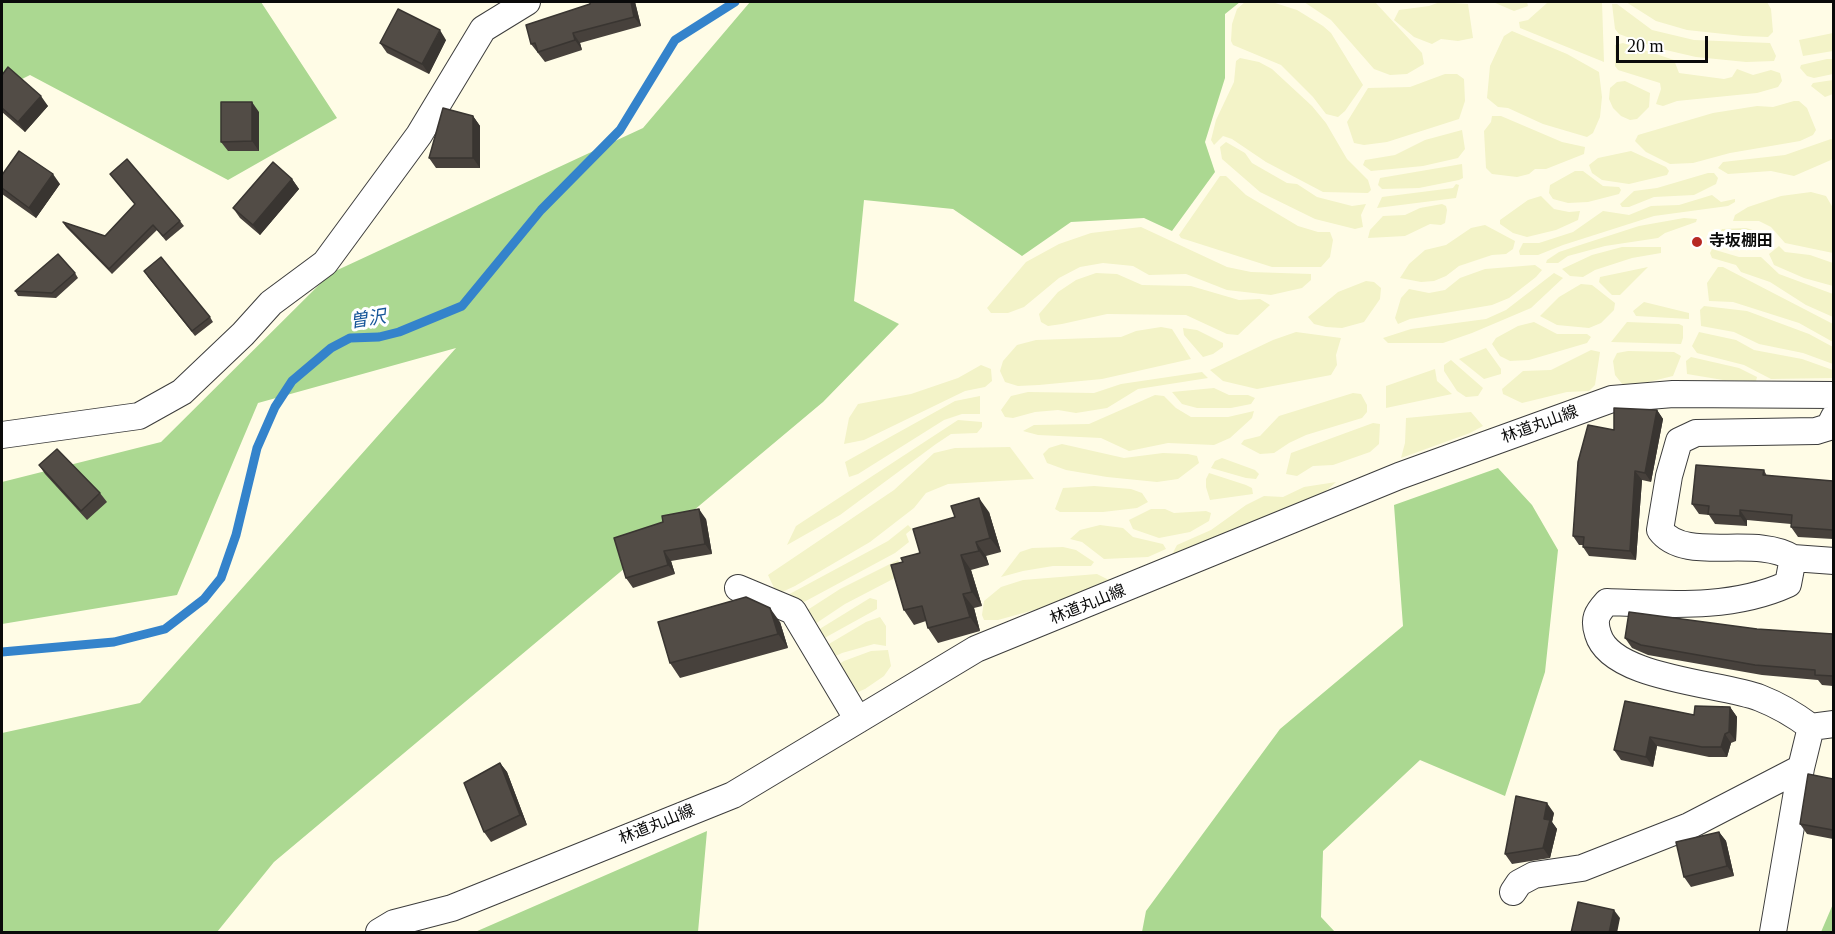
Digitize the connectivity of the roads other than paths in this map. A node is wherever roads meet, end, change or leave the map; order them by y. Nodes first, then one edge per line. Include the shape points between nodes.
1 (527, 2) edge
2 (1833, 394) edge
3 (1833, 417) edge
4 (2, 435) edge
5 (1793, 558) junction
6 (1833, 561) edge
7 (738, 588) dead end
8 (858, 720) junction
9 (1822, 726) edge
10 (1801, 768) junction
11 (1513, 892) dead end
12 (379, 933) edge
13 (1773, 933) edge

1 - 4 street via 483,29 419,135 325,263 271,303 182,392 139,416
2 - 8 street, 林道丸山線 via 1673,394 1612,399 1400,476 976,649
3 - 5 street via 1829,427 1816,431 1696,433 1679,441 1674,456 1660,530 1668,540 1686,546 1763,547
5 - 6 street
5 - 9 street via 1788,584 1772,591 1708,603 1607,602 1597,612 1595,624 1600,641 1624,662 1648,672 1759,697
7 - 8 street via 793,611
8 - 12 street, 林道丸山線 via 733,795 452,908 394,922
9 - 10 street
10 - 11 street via 1689,826 1582,868 1534,875 1519,883
10 - 13 street

